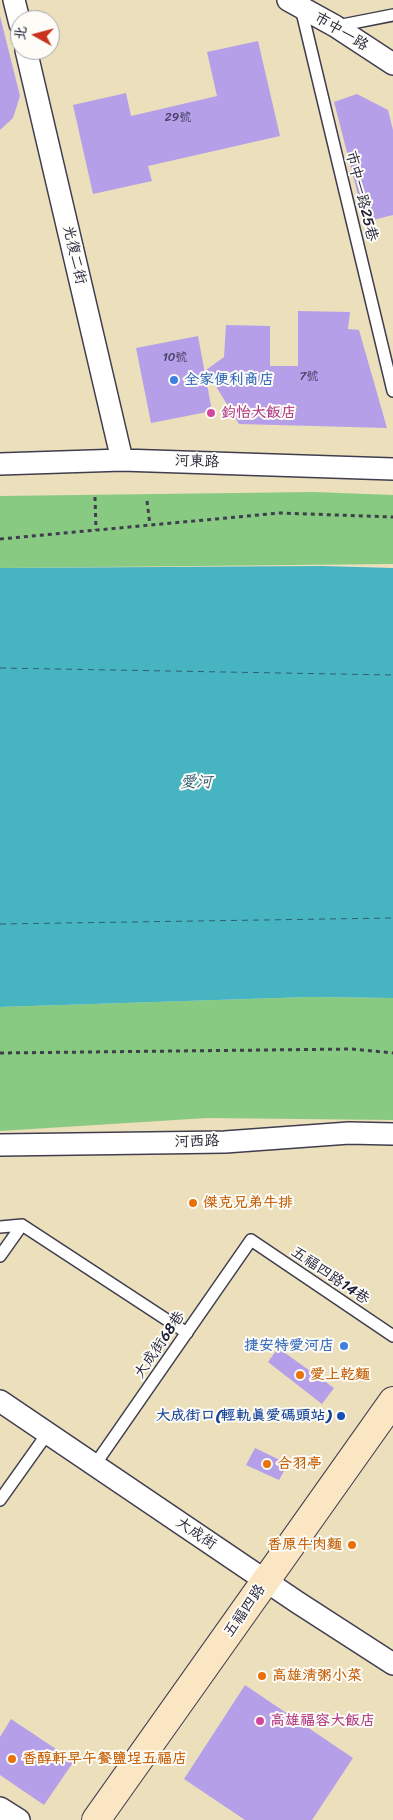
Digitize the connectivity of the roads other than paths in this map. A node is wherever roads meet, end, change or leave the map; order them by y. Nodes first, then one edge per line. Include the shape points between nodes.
1 (294, 4) edge
2 (393, 15) edge
3 (335, 26) junction
4 (28, 60) edge
5 (393, 64) edge
6 (393, 391) edge
7 (122, 460) junction
8 (0, 464) edge
9 (393, 468) edge
10 (393, 1134) edge
11 (0, 1146) edge
12 (22, 1225) junction
13 (0, 1227) edge
14 (251, 1240) joint
15 (0, 1256) edge
16 (187, 1333) junction
17 (393, 1336) edge
18 (393, 1401) edge
19 (0, 1402) edge
20 (47, 1434) junction
21 (94, 1466) junction
22 (0, 1500) edge
23 (266, 1581) junction
24 (393, 1664) edge
25 (0, 1808) edge
26 (19, 1820) edge
27 (96, 1820) edge

1 - 3 street, 市中一路
1 - 6 lane, 市中一路25巷
2 - 3 lane
3 - 5 street, 市中一路
4 - 7 street, 光復二街
7 - 8 street, 河東路
7 - 9 street, 河東路
10 - 11 street, 河西路 via 349,1133 225,1142
12 - 13 lane
12 - 15 lane
12 - 16 lane
14 - 16 lane, 大成街68巷
14 - 17 lane, 五福四路14巷
16 - 21 lane, 大成街68巷
18 - 23 street, 五福四路
19 - 20 street, 大成街
20 - 21 street, 大成街
20 - 22 lane
21 - 23 street, 大成街
23 - 24 street, 大成街
23 - 27 street, 五福四路
25 - 26 street

